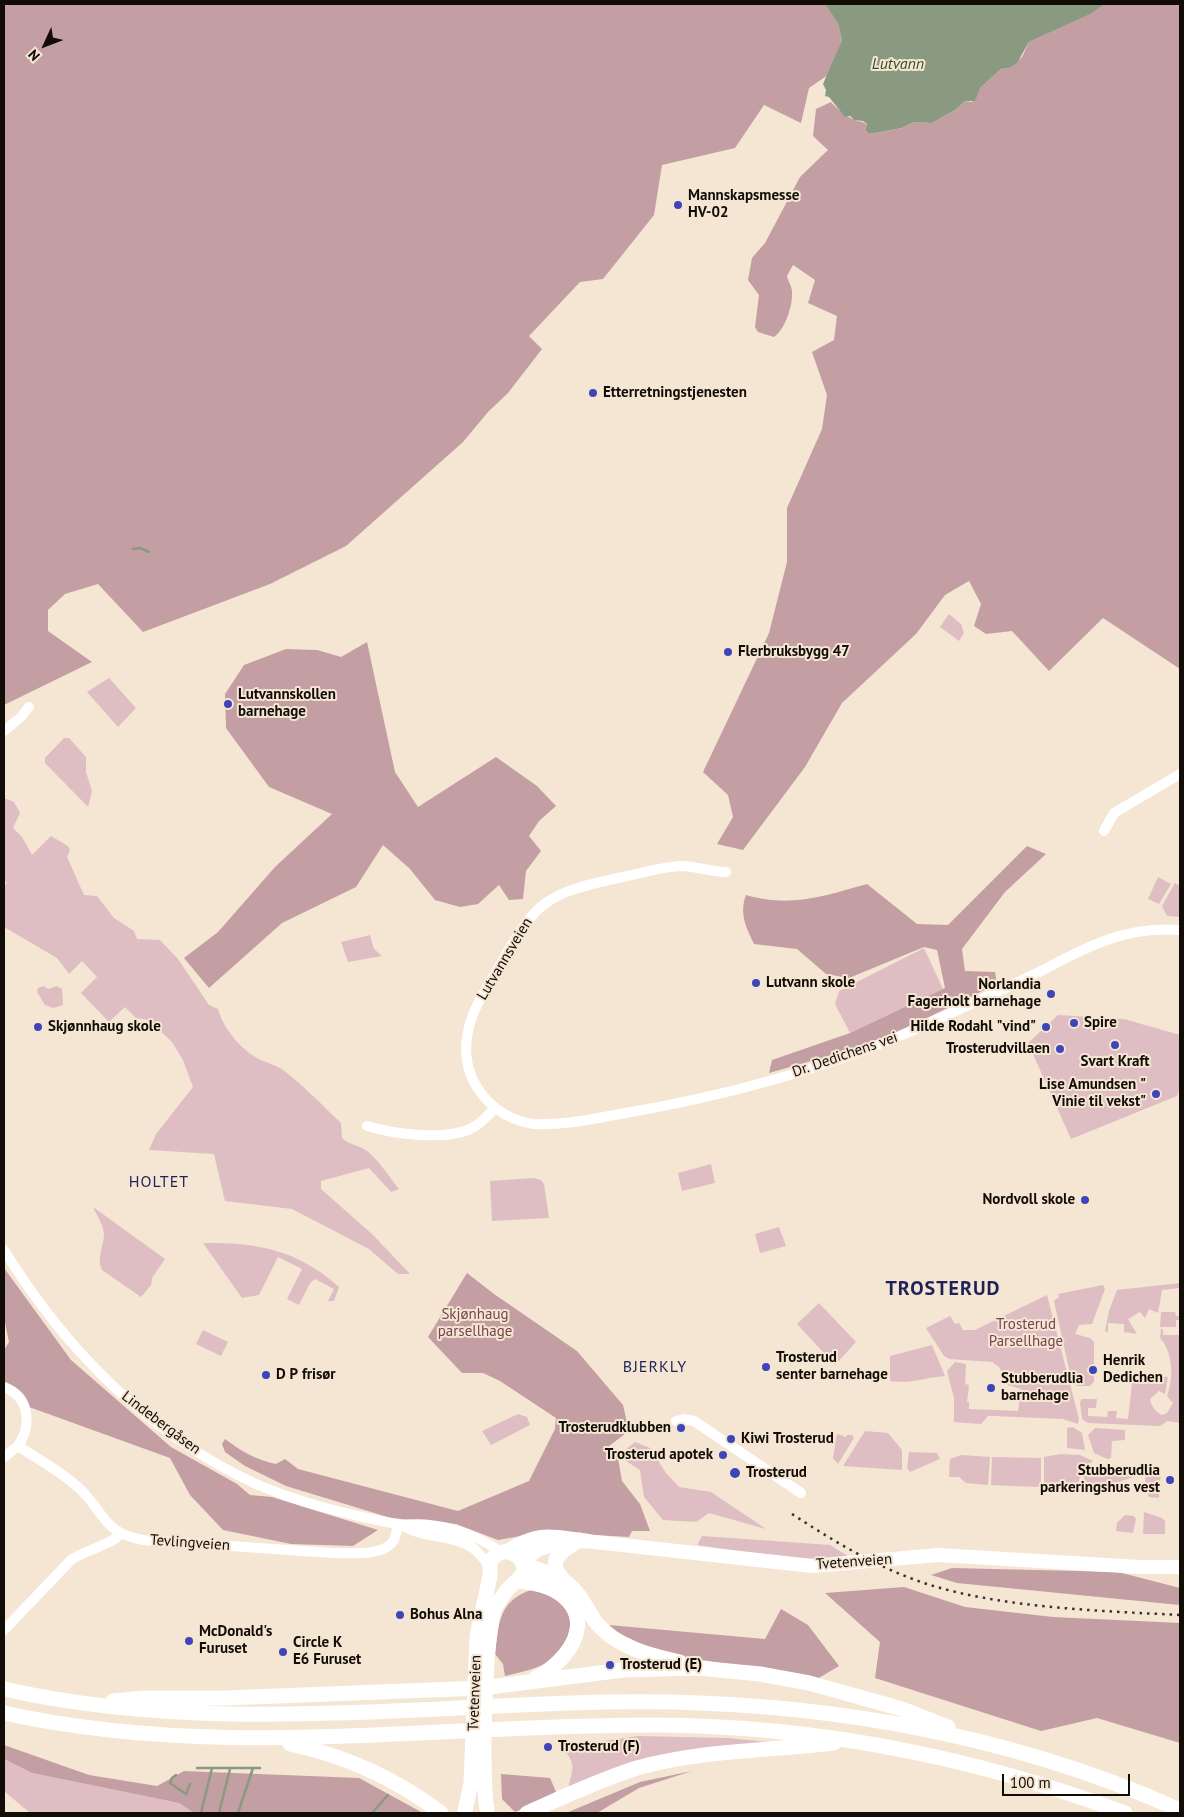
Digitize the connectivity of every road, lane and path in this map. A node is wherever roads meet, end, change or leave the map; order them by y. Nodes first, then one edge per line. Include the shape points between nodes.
1 (29, 707) dead end
2 (4, 731) edge
3 (1180, 774) edge
4 (1104, 831) dead end
5 (726, 872) dead end
6 (1180, 930) edge
7 (495, 1108) junction
8 (367, 1126) dead end
9 (4, 1250) edge
10 (4, 1387) edge
11 (676, 1421) dead end
12 (18, 1446) junction
13 (4, 1457) edge
14 (801, 1493) dead end
15 (400, 1524) junction
16 (121, 1533) junction
17 (578, 1540) junction
18 (504, 1552) junction
19 (522, 1562) junction
20 (1180, 1566) edge
21 (1140, 1567) junction
22 (490, 1570) junction
23 (1180, 1575) edge
24 (515, 1583) junction
25 (562, 1585) junction
26 (4, 1630) edge
27 (698, 1668) junction
28 (481, 1679) junction
29 (530, 1681) junction
30 (4, 1689) edge
31 (89, 1704) junction
32 (4, 1713) edge
33 (264, 1738) junction
34 (857, 1740) junction
35 (988, 1744) junction
36 (477, 1769) junction
37 (1180, 1810) edge
38 (489, 1811) edge
39 (464, 1812) edge
40 (441, 1813) edge
41 (527, 1813) edge
42 (1125, 1813) edge

1 - 2 street
3 - 4 street via 1114,813
5 - 7 street, Lutvannsveien via 685,866 658,869 569,890 534,912 481,998 468,1028 466,1052 470,1073 476,1087
6 - 7 street, Dr. Dedichens vei via 1138,931 1108,939 880,1044 740,1088 652,1108 556,1123 521,1121
7 - 8 street via 475,1126 461,1132 401,1135
9 - 15 street, Lindebergåsen via 43,1306 106,1380 158,1425 197,1452 283,1494 329,1509
10 - 12 street via 19,1397 26,1411 26,1427
11 - 14 street via 694,1421
12 - 13 street
12 - 16 street via 78,1487 105,1522
15 - 16 street, Tevlingveien via 394,1540 381,1550 332,1553 143,1540
15 - 18 street, Lindebergåsen via 415,1523 460,1532
15 - 22 street, Lindebergåsen via 414,1532 467,1545 479,1553
16 - 26 street via 116,1539 71,1560
17 - 18 highway, Tvetenveien via 551,1535 524,1542
17 - 19 highway, Tvetenveien via 538,1549
17 - 21 main road, Tvetenveien via 798,1565 841,1565 955,1555
17 - 25 highway via 557,1556 554,1564
18 - 19 highway via 519,1557
18 - 22 highway, Tvetenveien via 493,1557
19 - 24 highway, Tvetenveien via 523,1573
19 - 25 highway
20 - 21 main road, Tvetenveien
21 - 23 main road, Tvetenveien
22 - 24 highway via 499,1585
22 - 28 highway, Tvetenveien via 478,1624
24 - 25 highway
24 - 28 highway, Tvetenveien via 499,1601 492,1619
25 - 27 highway via 607,1633 633,1649
25 - 29 highway via 574,1610 576,1635 572,1646 558,1663
27 - 29 highway via 623,1670
27 - 35 highway via 770,1675 830,1688 902,1709
28 - 36 highway, Tvetenveien
29 - 31 highway via 474,1689 144,1698
30 - 31 highway
31 - 35 highway via 165,1712 231,1714 703,1702 843,1715
32 - 33 highway via 133,1733 195,1738
33 - 34 highway via 658,1725 760,1729
33 - 40 highway via 334,1755 381,1775
34 - 41 highway via 730,1751 637,1768 588,1785
34 - 42 highway via 991,1769
35 - 37 highway via 1084,1773
36 - 38 highway, Tvetenveien
36 - 39 highway, Tvetenveien
38 - 39 highway via 473,1807

